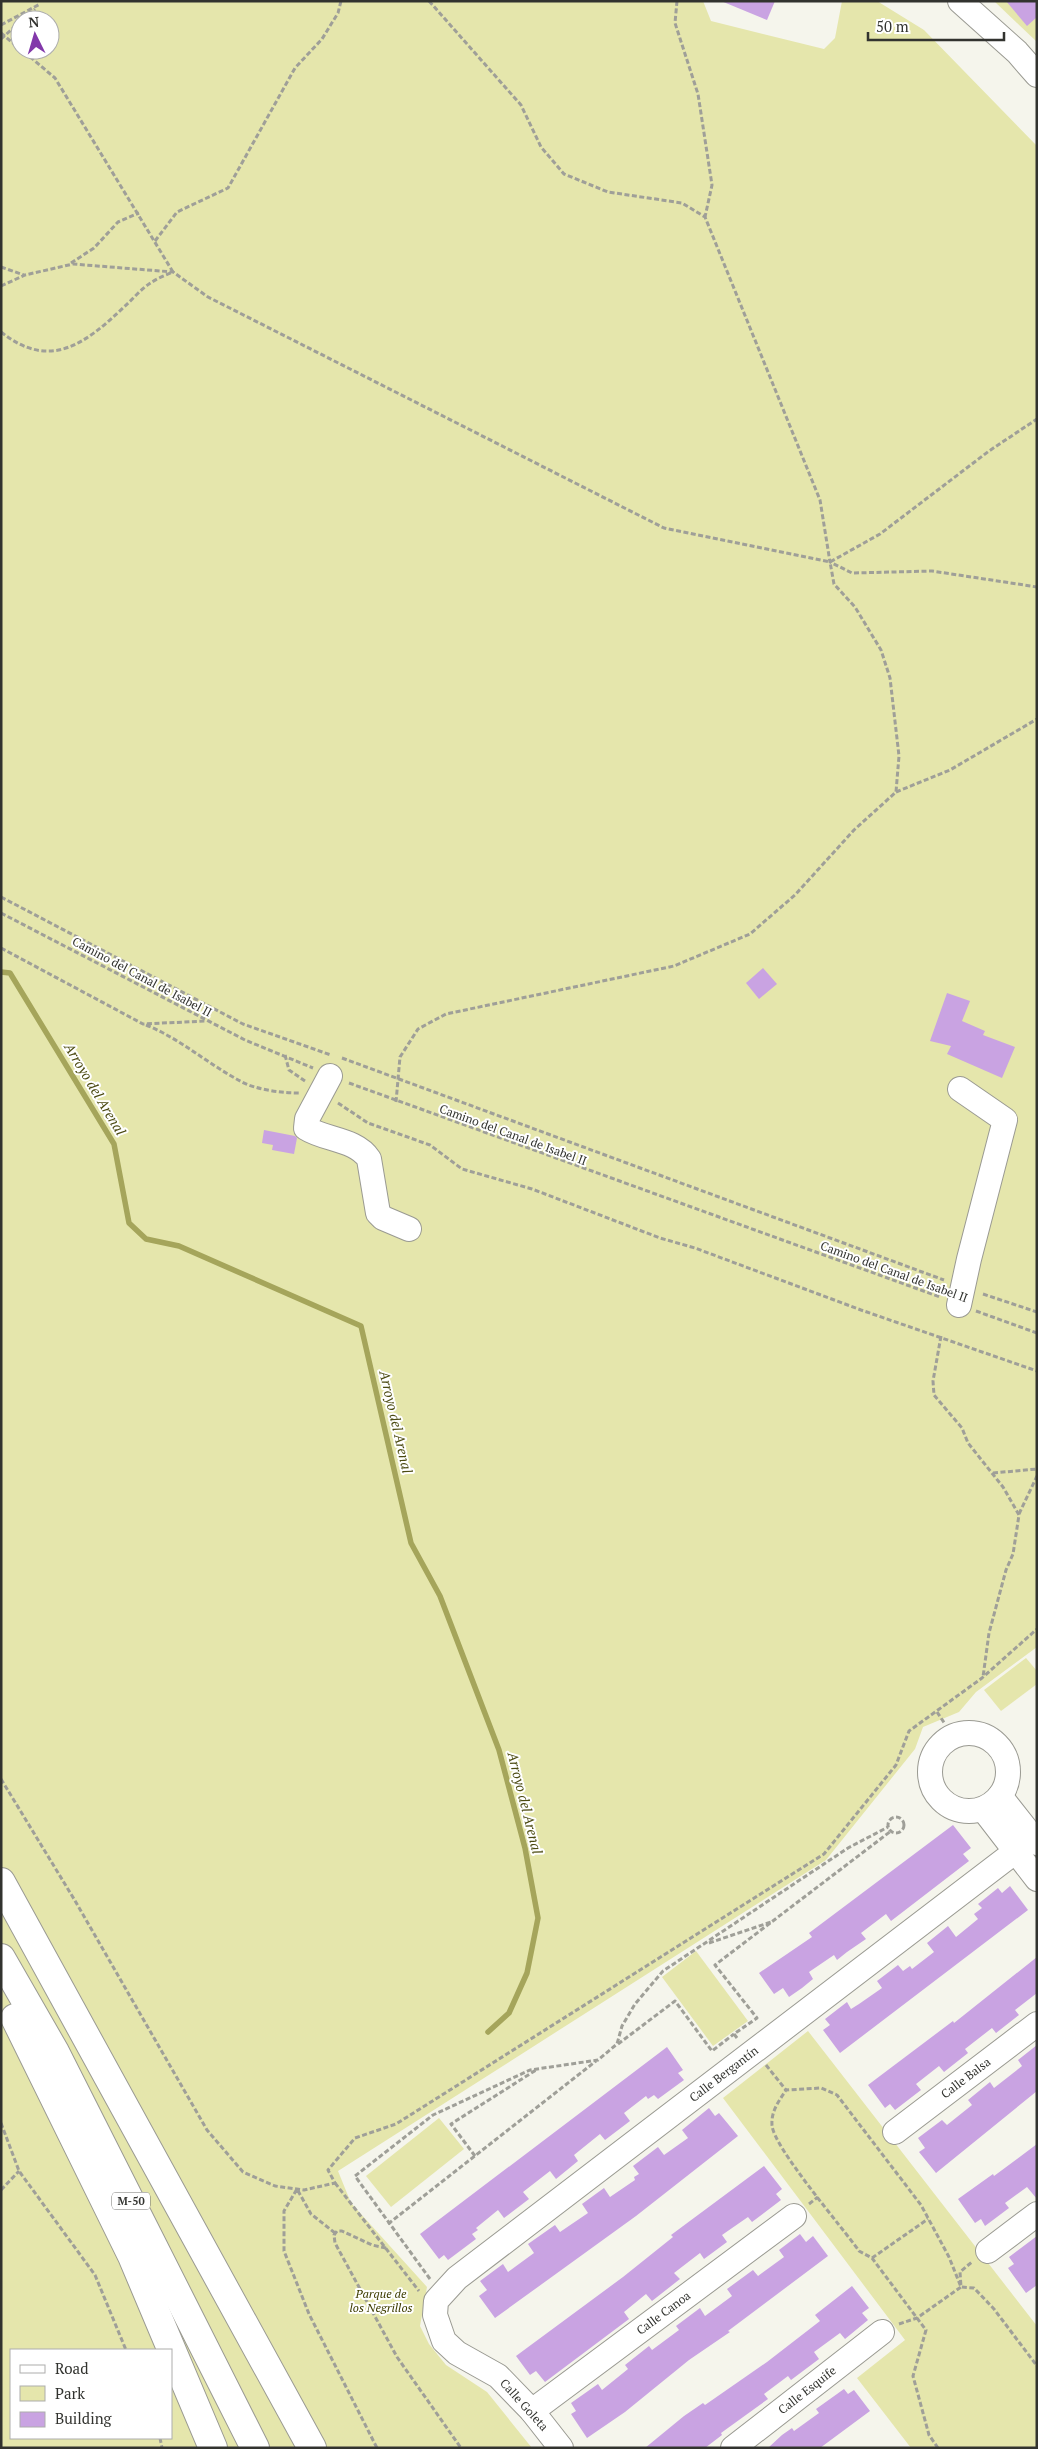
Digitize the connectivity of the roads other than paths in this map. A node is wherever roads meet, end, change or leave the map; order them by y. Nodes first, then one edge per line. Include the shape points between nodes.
1 (960, 1) edge
2 (1037, 75) edge
3 (326, 1084) road end
4 (960, 1089) dead end
5 (409, 1229) dead end
6 (961, 1296) road end
7 (992, 1803) dead end
8 (1031, 1842) edge
9 (1037, 1879) edge
10 (1, 1882) edge
11 (1, 1958) edge
12 (1, 1992) edge
13 (1037, 2024) edge
14 (895, 2132) dead end
15 (1037, 2214) edge
16 (794, 2216) dead end
17 (981, 2256) road end
18 (430, 2292) joint
19 (888, 2329) road end
20 (171, 2349) edge
21 (172, 2352) edge
22 (532, 2411) junction
23 (212, 2448) edge
24 (255, 2448) edge
25 (312, 2448) edge
26 (561, 2448) edge
27 (733, 2448) edge

1 - 2 street via 1017,52
3 - 5 street via 307,1119 306,1128 366,1153 378,1213
4 - 6 street via 1006,1120
7 - 8 street
8 - 9 street
8 - 18 street, Calle Bergantín via 457,2278
10 - 25 highway
11 - 24 highway, M-50 via 59,2060
12 - 20 highway via 132,2256
13 - 14 street, Calle Balsa
15 - 17 street
16 - 22 street, Calle Canoa
18 - 22 street, Calle Goleta via 444,2341 457,2353 498,2376
19 - 27 street, Calle Esquife
21 - 23 highway
22 - 26 street, Calle Goleta

